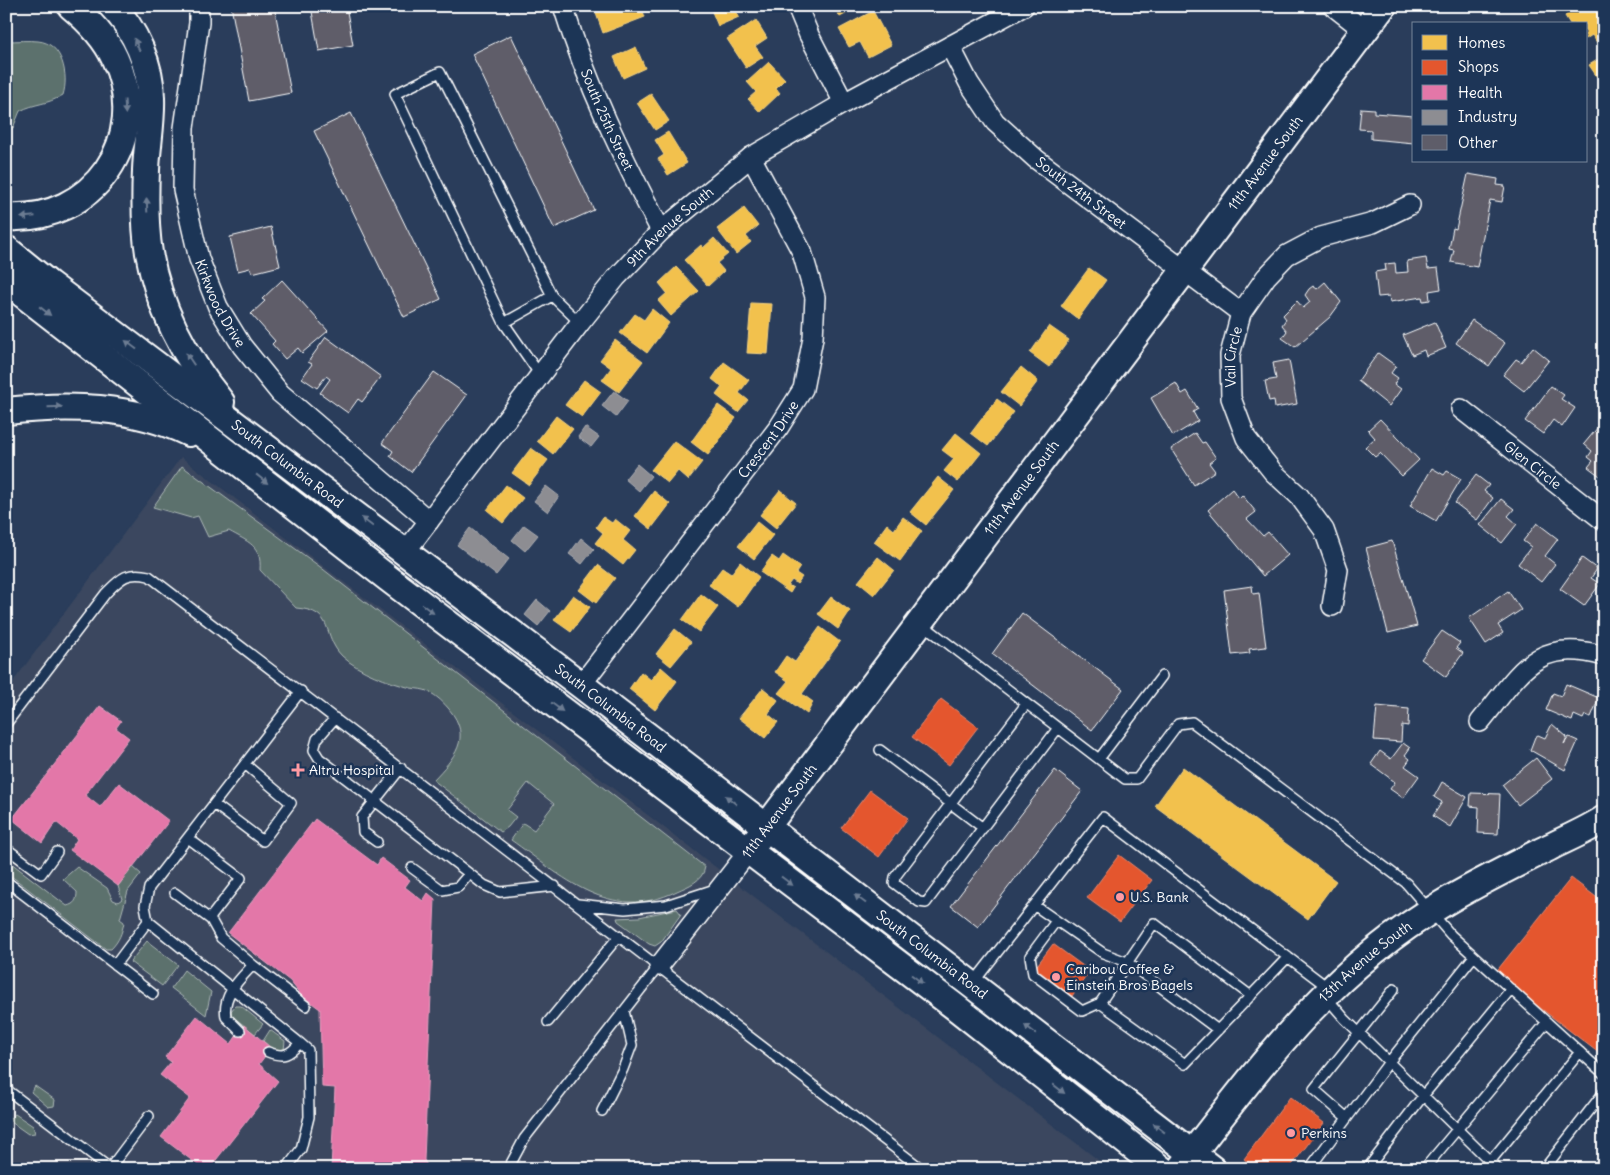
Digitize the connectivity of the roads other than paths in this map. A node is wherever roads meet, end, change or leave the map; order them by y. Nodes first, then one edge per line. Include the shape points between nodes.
1 (71, 6) edge
2 (112, 6) edge
3 (199, 6) edge
4 (563, 6) edge
5 (797, 6) edge
6 (1024, 6) edge
7 (1333, 6) edge
8 (1383, 6) edge
9 (1365, 31) junction
10 (950, 46) junction
11 (844, 103) junction
12 (751, 157) junction
13 (1410, 205) dead end
14 (6, 217) edge
15 (661, 231) junction
16 (6, 249) edge
17 (1184, 271) junction
18 (6, 281) edge
19 (552, 296) junction
20 (1241, 313) junction
21 (504, 322) junction
22 (580, 323) junction
23 (540, 376) junction
24 (1461, 409) dead end
25 (6, 411) edge
26 (240, 426) junction
27 (224, 449) junction
28 (429, 521) junction
29 (1604, 521) edge
30 (334, 536) junction
31 (406, 552) junction
32 (1332, 606) dead end
33 (920, 622) junction
34 (1604, 656) edge
35 (1162, 676) dead end
36 (581, 685) junction
37 (301, 692) junction
38 (1026, 704) junction
39 (335, 718) junction
40 (1480, 722) dead end
41 (6, 724) edge
42 (1058, 728) junction
43 (880, 750) dead end
44 (1099, 759) junction
45 (245, 764) junction
46 (401, 768) junction
47 (374, 800) junction
48 (950, 803) junction
49 (214, 804) junction
50 (1604, 819) edge
51 (766, 828) junction
52 (982, 828) junction
53 (188, 838) junction
54 (377, 842) dead end
55 (6, 848) edge
56 (57, 852) dead end
57 (748, 852) junction
58 (412, 868) dead end
59 (469, 874) junction
60 (6, 881) edge
61 (555, 886) junction
62 (721, 886) junction
63 (176, 893) dead end
64 (578, 904) junction
65 (1034, 906) junction
66 (1429, 912) junction
67 (210, 918) junction
68 (148, 921) junction
69 (1056, 921) junction
70 (619, 936) junction
71 (1474, 956) junction
72 (1288, 957) junction
73 (1127, 962) junction
74 (114, 965) junction
75 (253, 965) junction
76 (659, 966) junction
77 (972, 984) junction
78 (232, 989) junction
79 (1394, 989) dead end
80 (1510, 990) junction
81 (1328, 992) junction
82 (153, 994) dead end
83 (1251, 996) junction
84 (1100, 1003) junction
85 (306, 1006) dead end
86 (624, 1011) junction
87 (548, 1022) dead end
88 (1547, 1022) junction
89 (1218, 1030) junction
90 (240, 1031) dead end
91 (1358, 1032) junction
92 (300, 1043) junction
93 (268, 1052) dead end
94 (1580, 1052) junction
95 (1389, 1062) junction
96 (1604, 1074) edge
97 (6, 1088) edge
98 (1604, 1092) edge
99 (1423, 1096) junction
100 (602, 1110) dead end
101 (149, 1116) dead end
102 (1347, 1118) junction
103 (1457, 1129) junction
104 (1604, 1160) edge
105 (1195, 1164) edge
106 (1487, 1165) edge
107 (111, 1168) edge
108 (920, 1168) edge
109 (286, 1169) edge
110 (508, 1169) edge
111 (1161, 1169) edge
112 (1309, 1169) edge
113 (1367, 1169) edge
114 (1424, 1169) edge
115 (1498, 1169) edge
116 (1544, 1169) edge
117 (1596, 1169) edge

1 -> 14 main road via 94,26 116,60 126,112 117,156 96,184 62,208 44,215
26 -> 2 main road via 180,344 158,292 149,252 147,190 151,97 141,53 130,28
3 - 28 street, Kirkwood Drive via 184,128 183,190 199,259 218,307 242,346 280,393
4 - 15 street, South 25th Street via 593,90
5 - 11 street
6 - 10 street, 9th Avenue South
7 - 9 street
8 - 9 main road, 11th Avenue South
9 - 17 main road, 11th Avenue South
10 - 11 street, 9th Avenue South
10 - 17 street, South 24th Street via 969,84 995,122 1036,158
11 - 12 street, 9th Avenue South
12 - 15 street, 9th Avenue South
12 - 36 street, Crescent Drive via 802,252 815,298 813,338 803,388 779,428
13 - 20 street, Vail Circle via 1373,223 1321,237 1287,255 1266,277
15 - 22 street, 9th Avenue South via 616,278
26 -> 16 main road, South Columbia Road
17 - 20 street, South 24th Street
17 - 33 main road, 11th Avenue South
18 -> 27 main road, South Columbia Road
19 - 21 lane
19 - 21 lane via 440,72 395,94
19 - 22 lane
20 - 32 street, Vail Circle via 1230,354 1232,398 1246,438 1273,472 1300,496 1324,530 1338,570
21 - 23 lane
22 - 23 street, 9th Avenue South
23 - 28 street, 9th Avenue South
24 - 29 street, Glen Circle
25 -> 27 main road via 70,406 129,412 180,428
31 -> 26 main road, South Columbia Road
27 -> 30 main road, South Columbia Road
28 - 31 street, 9th Avenue South
30 - 31 main road via 382,554 396,556
30 -> 57 main road, South Columbia Road
31 - 36 main road, South Columbia Road
33 - 38 lane
33 - 51 main road, 11th Avenue South
34 - 40 street via 1565,649 1544,655 1524,669
35 - 44 lane
51 -> 36 main road, South Columbia Road
37 - 39 lane
37 - 41 lane via 163,585 149,576 134,573 120,579 106,594
37 - 45 lane
38 - 42 lane
38 - 48 lane
39 - 46 lane
39 - 47 lane via 317,739 314,750 319,758
42 - 44 lane
42 - 52 lane
43 - 48 lane
44 - 66 lane via 1125,779 1137,779 1178,724 1192,722 1406,883
45 - 49 lane
45 - 49 lane via 291,803 263,841
46 - 47 lane
46 - 61 lane
47 - 54 lane via 362,818 362,825 363,832
47 - 59 lane
48 - 52 lane
48 - 52 lane via 894,877 894,883 926,903
49 - 53 lane
50 - 66 main road, 13th Avenue South
51 - 57 main road, 11th Avenue South
77 -> 51 main road, South Columbia Road
53 - 67 lane via 241,878
53 - 68 lane via 149,888
55 - 56 lane via 41,874
57 - 62 street, 11th Avenue South
57 -> 111 main road, South Columbia Road via 954,1006
58 - 59 lane via 442,890 458,887
59 - 61 lane via 500,892
60 - 74 lane
61 - 64 lane
62 - 64 lane via 666,905 625,909
62 - 76 street, 11th Avenue South
63 - 67 lane
64 - 70 lane
65 - 69 lane
65 - 72 lane via 1103,817
65 - 77 lane
66 - 71 lane
66 - 81 main road, 13th Avenue South via 1387,941
67 - 75 lane via 221,938
68 - 74 lane
68 - 78 lane
69 - 73 lane via 1103,953
69 - 84 lane via 1030,956 1033,974 1082,1011
70 - 76 lane
70 - 87 lane
71 - 80 lane
71 - 95 lane
72 - 81 lane
72 - 83 lane
73 - 83 lane via 1154,922
73 - 84 lane
73 - 89 lane
74 - 82 lane
75 - 78 lane
75 - 85 lane
76 - 86 lane
76 - 108 lane
105 -> 77 main road, South Columbia Road
78 - 90 lane via 226,1001 226,1017
78 - 92 lane
79 - 91 lane
80 - 88 lane
80 - 99 lane
81 - 91 lane
81 - 105 main road, 13th Avenue South via 1264,1060
83 - 89 lane
84 - 89 lane via 1185,1064
86 - 100 lane via 632,1044
86 - 110 lane via 524,1139
88 - 94 lane
88 - 103 lane
91 - 95 lane
91 - 102 lane via 1314,1089
92 - 93 lane via 289,1055
92 - 109 lane via 308,1050 309,1117 301,1148
94 - 96 lane
94 - 106 lane
95 - 99 lane
95 - 102 lane
97 - 107 lane
98 - 116 lane
99 - 103 lane
99 - 113 lane
101 - 107 lane
102 - 112 lane
103 - 106 lane
103 - 114 lane
104 - 117 lane
106 - 115 lane

